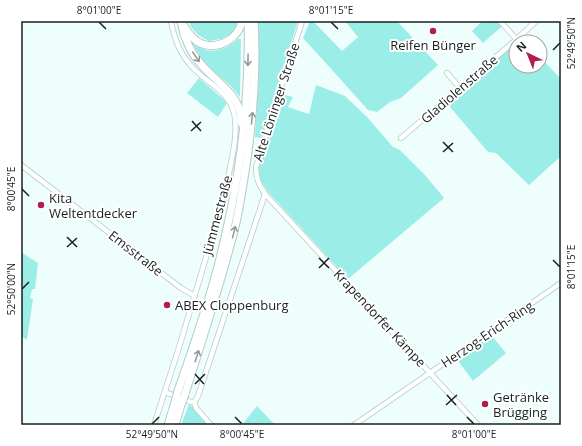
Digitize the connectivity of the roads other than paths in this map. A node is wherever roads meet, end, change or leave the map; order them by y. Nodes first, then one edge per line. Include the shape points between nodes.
1 (171, 21) edge
2 (182, 21) edge
3 (242, 21) edge
4 (253, 21) edge
5 (302, 21) edge
6 (500, 21) edge
7 (536, 21) edge
8 (512, 34) edge
9 (524, 34) edge
10 (508, 49) edge
11 (447, 73) dead end
12 (460, 88) junction
13 (401, 138) dead end
14 (21, 165) edge
15 (237, 178) junction
16 (265, 194) junction
17 (561, 283) edge
18 (195, 296) junction
19 (430, 373) junction
20 (165, 392) junction
21 (182, 392) junction
22 (194, 402) junction
23 (178, 404) junction
24 (154, 425) edge
25 (168, 425) edge
26 (175, 425) edge
27 (211, 425) edge
28 (354, 425) edge
29 (478, 425) edge

1 - 18 street, Jümmestraße via 176,41 183,54 194,69 226,97 233,108 235,118 230,169
2 - 3 highway via 194,39 211,46 234,37
2 -> 15 highway via 185,39 191,50 199,62 234,97 240,109 240,139 235,173
4 -> 15 highway via 243,139
21 -> 4 highway via 226,261 242,192 253,106
5 - 16 street, Alte Löninger Straße via 256,167 258,181
6 - 8 street
7 - 9 street, Gladiolenstraße
10 - 12 street, Gladiolenstraße
11 - 12 street
12 - 13 street, Gladiolenstraße
14 - 18 street, Emsstraße
15 - 21 highway via 217,271
16 - 19 street, Krapendorfer Kämpe
16 - 22 street
17 - 19 street, Herzog-Erich-Ring
18 - 20 street, Jümmestraße
19 - 28 street, Herzog-Erich-Ring
19 - 29 street, Krapendorfer Kämpe
20 - 22 street
20 - 24 street, Jümmestraße
21 - 23 highway, bridge
22 - 27 street
23 - 25 highway
23 - 26 highway

